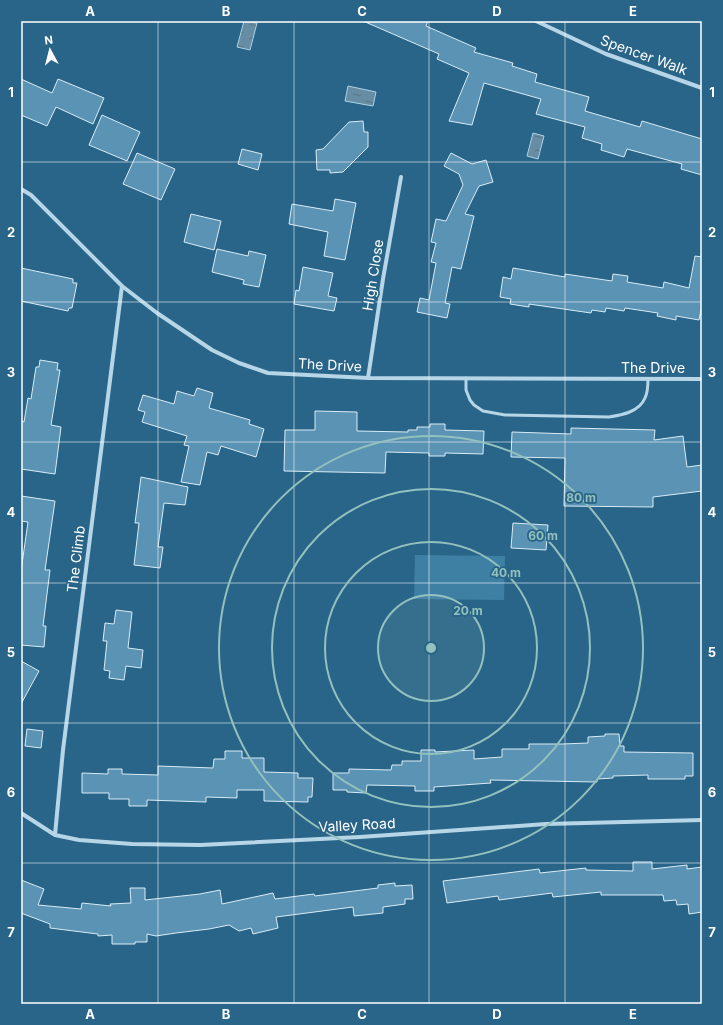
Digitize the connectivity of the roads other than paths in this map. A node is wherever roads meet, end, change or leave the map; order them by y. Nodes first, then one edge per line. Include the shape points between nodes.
1 (536, 21) edge
2 (702, 88) edge
3 (401, 177) dead end
4 (21, 189) edge
5 (122, 286) junction
6 (368, 378) junction
7 (466, 378) junction
8 (648, 379) junction
9 (702, 379) edge
10 (21, 813) edge
11 (702, 820) edge
12 (55, 835) junction

1 - 2 street, Spencer Walk via 606,54
3 - 6 street, High Close
4 - 5 street, The Drive via 31,195
5 - 6 street, The Drive via 212,350 239,363 268,373
5 - 12 street, The Climb
6 - 7 street, The Drive
7 - 8 street, The Drive
7 - 8 lane via 466,390 470,400 483,412 505,415 609,417 625,414 637,408 645,399
8 - 9 street, The Drive
10 - 12 street, Valley Road
11 - 12 street, Valley Road via 546,824 200,845 132,844 79,840

